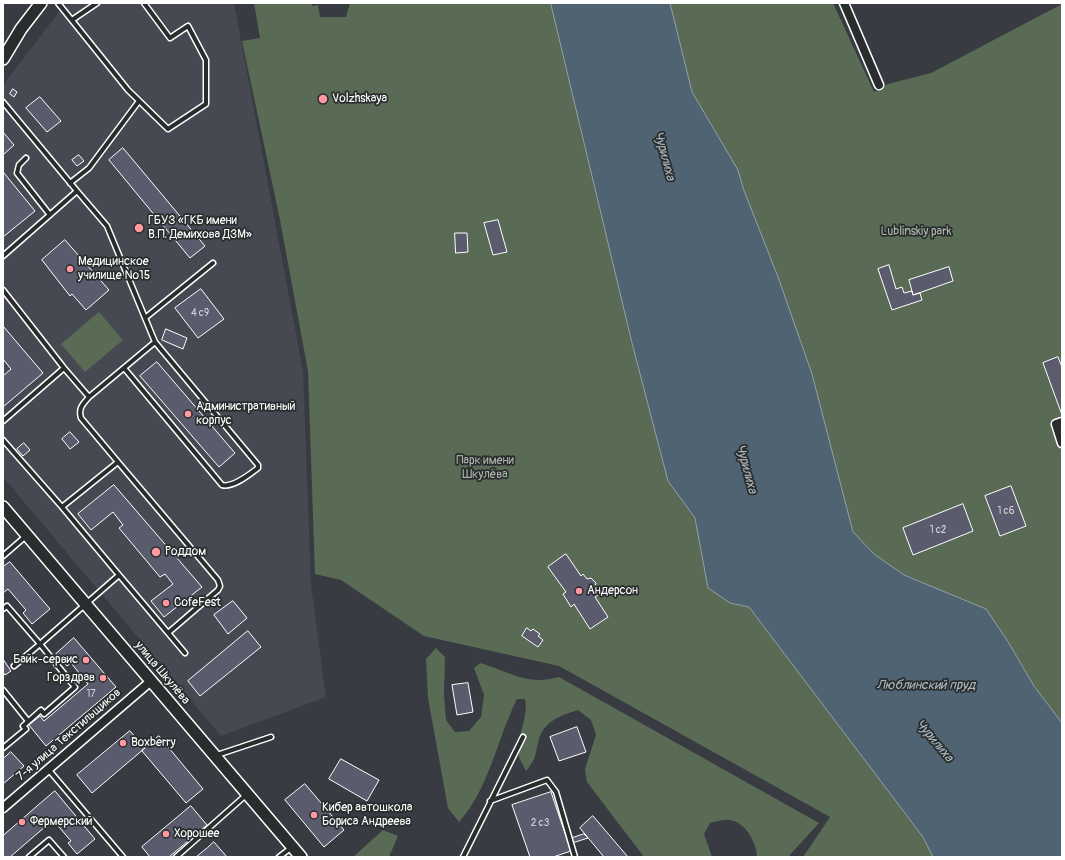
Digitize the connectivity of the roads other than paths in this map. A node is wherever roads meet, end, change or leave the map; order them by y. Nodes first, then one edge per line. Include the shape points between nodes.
1 (41, 3) edge
2 (58, 3) edge
3 (98, 3) edge
4 (144, 3) edge
5 (844, 3) edge
6 (72, 20) junction
7 (21, 29) junction
8 (3, 43) edge
9 (3, 58) edge
10 (879, 85) dead end
11 (139, 101) junction
12 (3, 102) edge
13 (7, 106) junction
14 (3, 110) edge
15 (26, 158) dead end
16 (70, 183) junction
17 (77, 191) junction
18 (50, 215) junction
19 (3, 256) edge
20 (213, 262) dead end
21 (3, 290) edge
22 (145, 318) junction
23 (155, 342) junction
24 (64, 368) junction
25 (124, 368) junction
26 (89, 397) junction
27 (3, 421) edge
28 (1059, 423) edge
29 (3, 440) edge
30 (1062, 443) edge
31 (118, 462) junction
32 (3, 507) edge
33 (62, 508) junction
34 (27, 535) junction
35 (3, 556) edge
36 (119, 575) junction
37 (86, 603) junction
38 (3, 609) edge
39 (168, 633) junction
40 (40, 644) junction
41 (185, 653) dead end
42 (14, 666) dead end
43 (152, 681) junction
44 (3, 690) edge
45 (28, 721) junction
46 (270, 737) dead end
47 (523, 737) dead end
48 (3, 748) edge
49 (216, 756) junction
50 (48, 769) junction
51 (248, 793) junction
52 (490, 801) junction
53 (3, 808) edge
54 (292, 846) junction
55 (29, 857) edge
56 (64, 857) edge
57 (123, 857) edge
58 (176, 857) edge
59 (279, 857) edge
60 (301, 857) edge
61 (463, 857) edge
62 (575, 857) edge

1 - 7 street
2 - 6 lane
3 - 6 lane
4 - 11 lane via 170,38 188,26 206,60 206,104 168,129
5 - 10 street
6 - 11 lane
7 - 8 street
7 - 9 street
11 - 16 lane via 89,168
12 - 13 lane
13 - 14 lane
13 - 16 lane
15 - 18 lane via 19,165 17,173
16 - 17 lane
17 - 18 lane
17 - 22 lane via 107,226
18 - 19 lane
20 - 22 lane
21 - 24 lane
22 - 23 lane
23 - 25 lane
23 - 25 lane via 258,465 256,469 226,486 222,485
24 - 26 lane
24 - 27 lane
25 - 26 lane
26 - 31 lane via 81,405 81,418
28 - 30 street
29 - 33 lane
31 - 33 lane
31 - 39 lane via 218,580 220,586
32 - 34 street, улица Шкулёва
33 - 36 lane
34 - 35 lane
34 - 37 street, улица Шкулёва
36 - 37 lane
36 - 39 lane
37 - 40 lane
37 - 43 street, улица Шкулёва
38 - 40 lane via 7,606
39 - 41 lane
40 - 42 lane
40 - 45 lane via 75,687 44,714 41,710
43 - 49 street, улица Шкулёва
43 - 50 street, 7-я улица Текстильщиков
44 - 45 lane
45 - 48 lane via 23,726 26,729
46 - 49 lane
47 - 52 lane
49 - 51 street, улица Шкулёва
50 - 53 street, 7-я улица Текстильщиков
50 - 57 lane
51 - 54 street, улица Шкулёва
51 - 58 lane
52 - 61 lane
52 - 62 lane via 548,780 556,792
54 - 59 lane
54 - 60 street, улица Шкулёва
55 - 56 lane via 50,840

